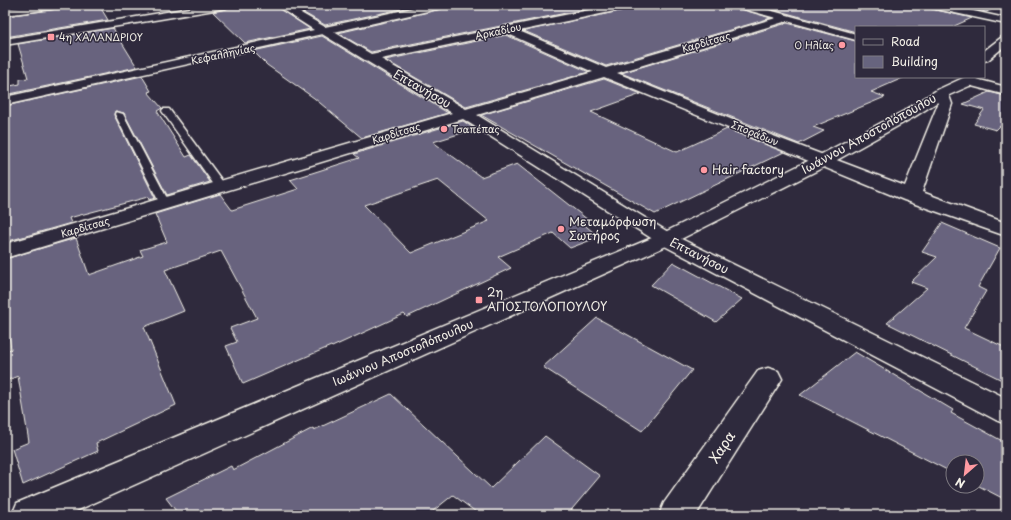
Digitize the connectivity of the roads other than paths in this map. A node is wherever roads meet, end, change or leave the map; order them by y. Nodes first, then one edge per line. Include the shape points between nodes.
1 (58, 5) edge
2 (149, 5) edge
3 (226, 5) edge
4 (280, 5) edge
5 (441, 5) edge
6 (628, 5) edge
7 (740, 5) edge
8 (932, 5) edge
9 (5, 12) edge
10 (153, 17) junction
11 (787, 18) junction
12 (1006, 21) edge
13 (989, 28) dead end
14 (506, 29) junction
15 (325, 31) junction
16 (855, 36) edge
17 (1006, 39) edge
18 (5, 42) edge
19 (985, 56) edge
20 (368, 58) junction
21 (603, 72) junction
22 (970, 79) edge
23 (943, 85) edge
24 (1006, 91) edge
25 (5, 101) edge
26 (166, 111) dead end
27 (462, 113) junction
28 (119, 114) dead end
29 (822, 161) junction
30 (221, 187) junction
31 (911, 196) junction
32 (165, 204) junction
33 (1006, 230) edge
34 (666, 240) junction
35 (5, 250) edge
36 (768, 379) dead end
37 (1006, 412) edge
38 (29, 515) edge
39 (676, 515) edge

1 - 9 street
2 - 10 street
3 - 10 street
4 - 15 street, Επτανήσου
5 - 15 street, Κεφαλληνίας
6 - 14 street, Αρκαδίου
7 - 11 street
8 - 12 street
10 - 18 street
11 - 16 street
11 - 21 street, Καρδίτσας
12 - 13 street
14 - 20 street, Αρκαδίου
14 - 21 street, Σποράδων
15 - 20 street, Επτανήσου
15 - 25 street, Κεφαλληνίας
17 - 19 street
20 - 27 street, Επτανήσου
21 - 27 street, Καρδίτσας
21 - 29 street, Σποράδων
22 - 23 street, Ιωάννου Αποστολόπουλου
22 - 24 street
23 - 29 street, Ιωάννου Αποστολόπουλου via 909,114
23 - 31 street via 945,104
26 - 30 lane
27 - 30 street, Καρδίτσας
27 - 34 street, Επτανήσου
28 - 32 lane
29 - 31 street, Σποράδων
29 - 34 street, Ιωάννου Αποστολόπουλου
30 - 32 street, Καρδίτσας
31 - 33 street, Σποράδων
32 - 35 street, Καρδίτσας
34 - 37 street, Επτανήσου
34 - 38 street, Ιωάννου Αποστολόπουλου
36 - 39 street, Χαρα

